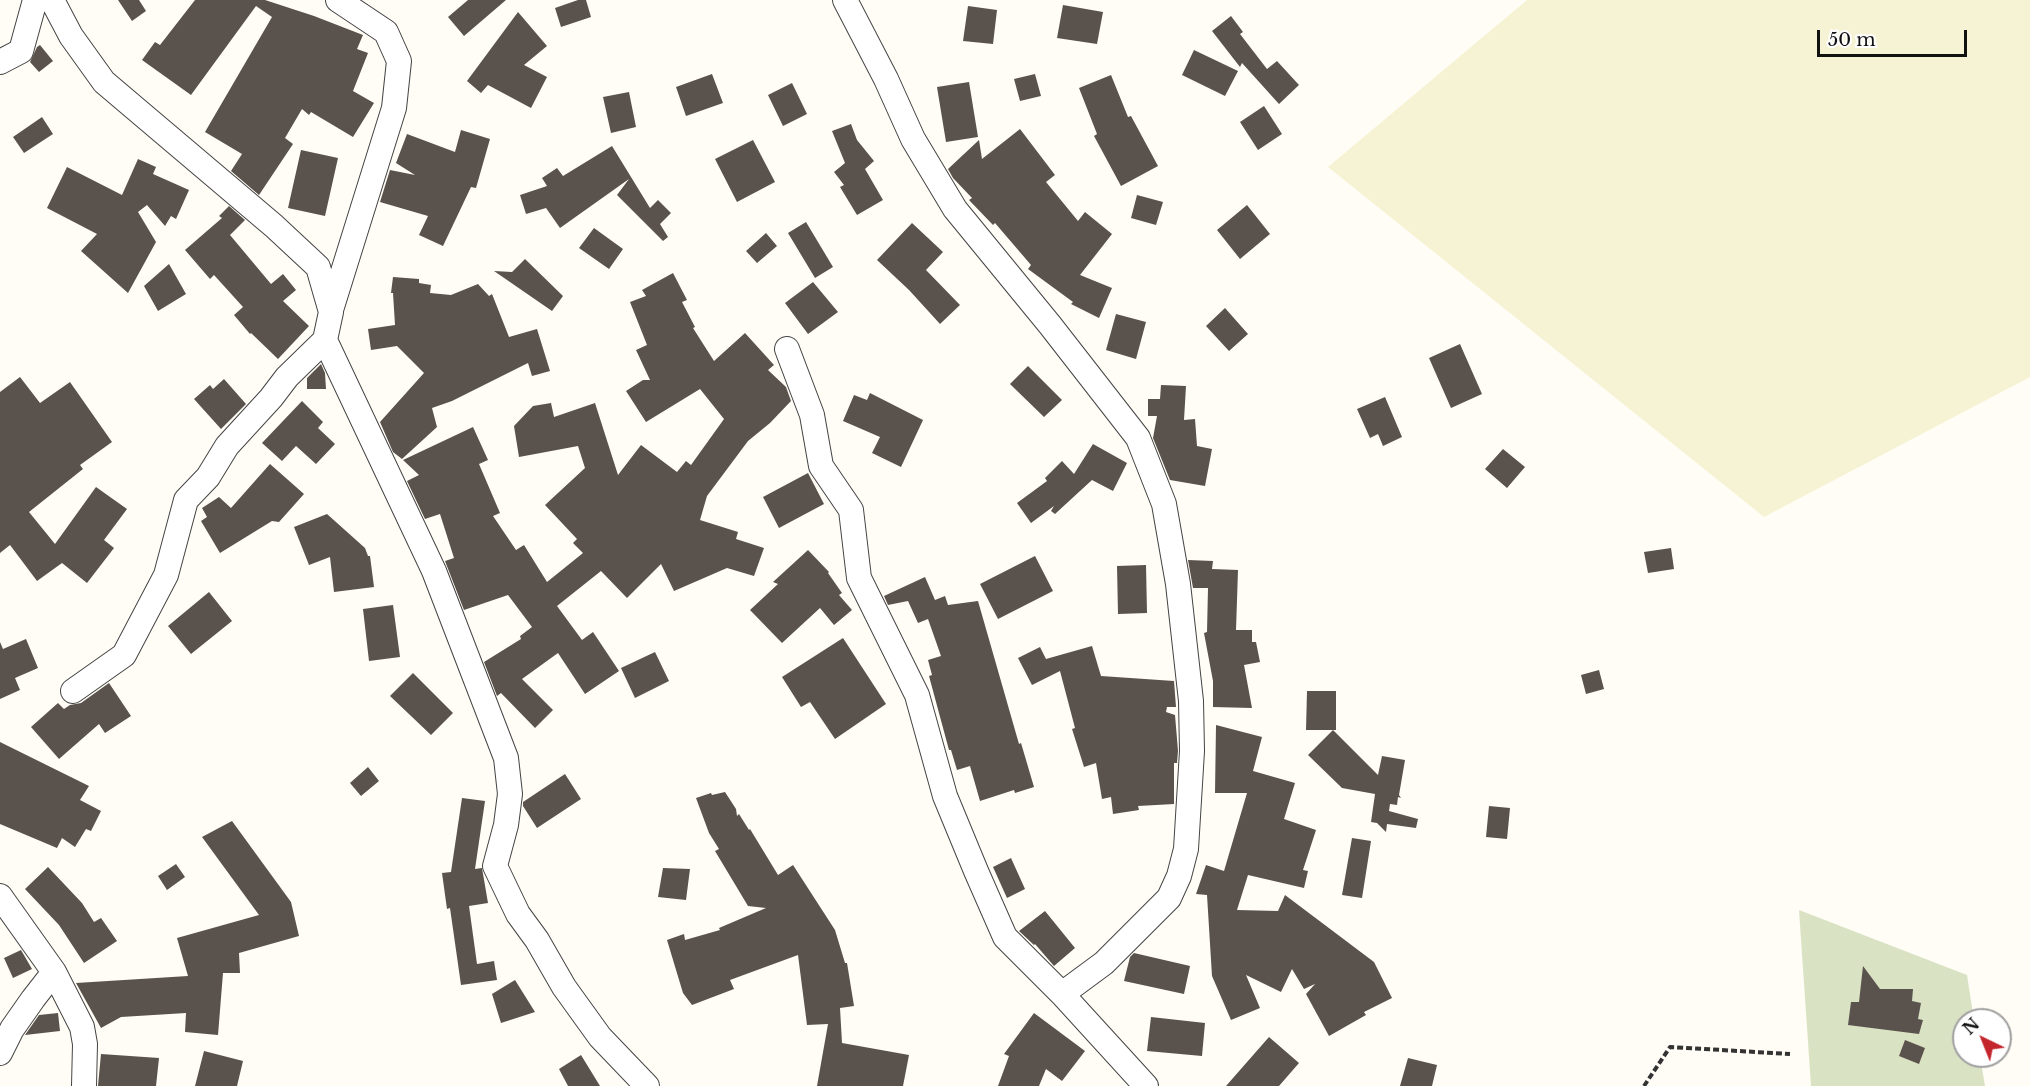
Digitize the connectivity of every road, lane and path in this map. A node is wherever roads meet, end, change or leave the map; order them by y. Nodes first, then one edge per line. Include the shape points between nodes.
1 (34, 0) edge
2 (52, 0) edge
3 (338, 0) edge
4 (845, 0) edge
5 (0, 62) edge
6 (331, 312) junction
7 (325, 340) junction
8 (787, 349) dead end
9 (73, 691) dead end
10 (0, 896) edge
11 (54, 972) junction
12 (1062, 994) junction
13 (0, 1053) edge
14 (1790, 1054) dead end
15 (84, 1086) edge
16 (647, 1086) edge
17 (1146, 1086) edge
18 (1644, 1086) edge

1 - 5 street via 21,51
2 - 6 street via 71,36 104,82 318,267
3 - 6 street via 386,32 399,61 394,108
4 - 12 street via 913,139 955,209 1138,438 1164,504 1178,584 1191,701 1186,849 1169,898 1104,963
6 - 7 street
7 - 9 street via 226,446 208,477 186,500 166,575 124,655
7 - 16 street via 434,571 506,758 510,794 495,866 518,914 564,987 600,1037
8 - 12 street via 812,415 821,466 851,510 859,578 917,694 945,796 972,860 1005,937
10 - 11 street
11 - 13 street via 12,1029
11 - 15 street via 82,1027
12 - 17 street
14 - 18 path via 1670,1047

